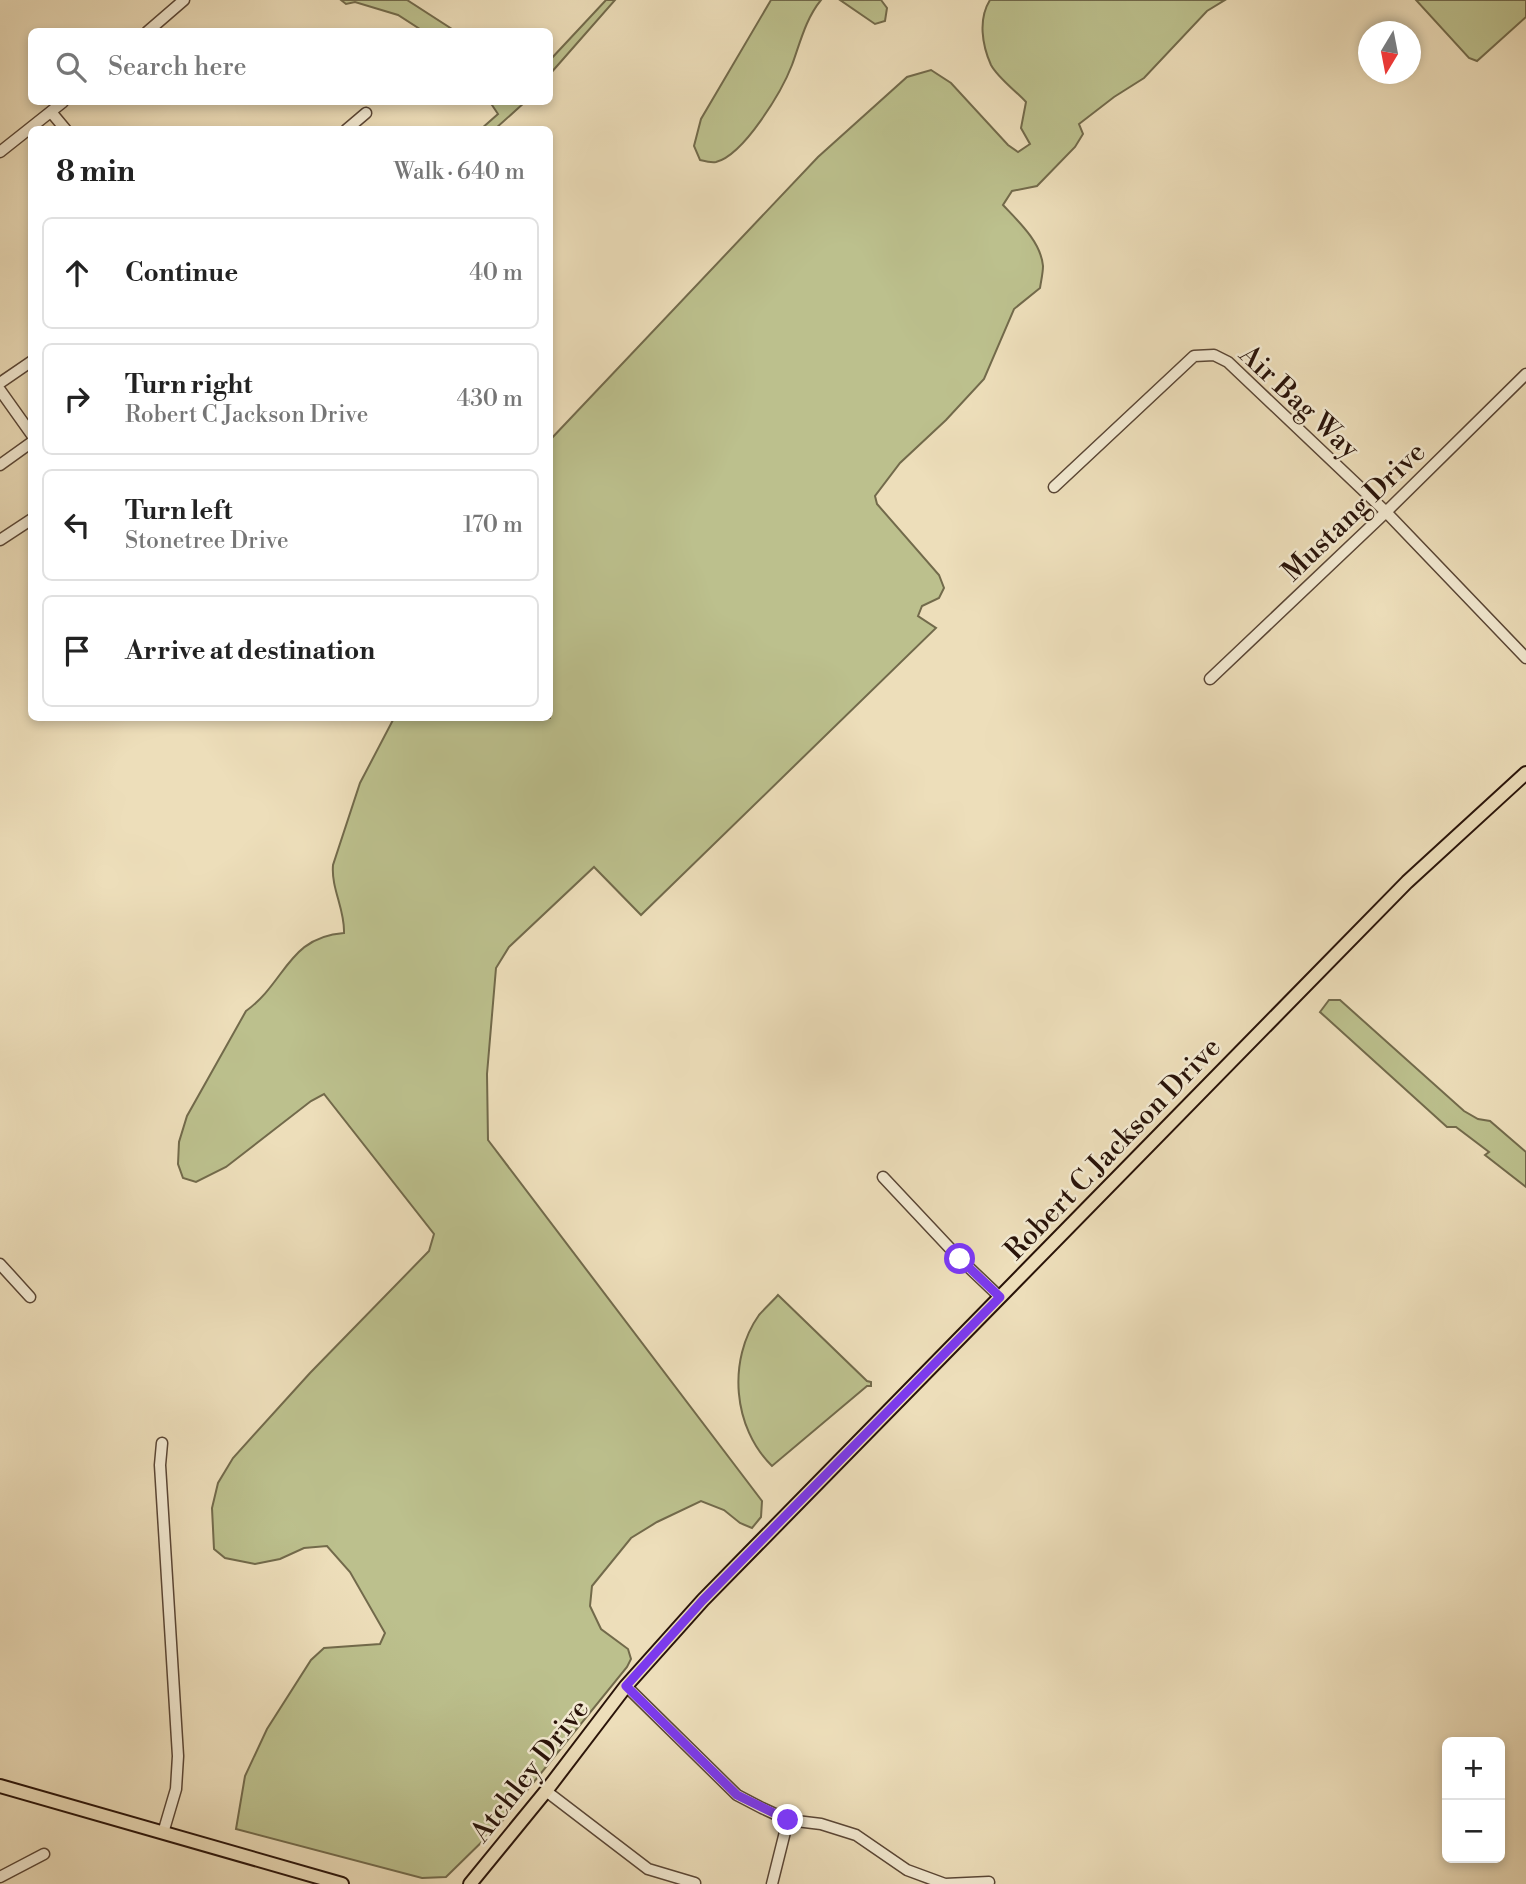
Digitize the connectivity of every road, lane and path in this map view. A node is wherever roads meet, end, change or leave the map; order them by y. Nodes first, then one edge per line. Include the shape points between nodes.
1 (184, 0) edge
2 (151, 28) edge
3 (60, 105) edge
4 (51, 112) junction
5 (366, 113) dead end
6 (33, 126) edge
7 (63, 126) edge
8 (351, 126) edge
9 (28, 130) edge
10 (0, 152) edge
11 (28, 364) edge
12 (1526, 374) edge
13 (0, 383) edge
14 (0, 390) edge
15 (28, 429) edge
16 (28, 445) edge
17 (0, 465) edge
18 (1054, 487) dead end
19 (1386, 512) junction
20 (28, 522) edge
21 (0, 540) edge
22 (1526, 658) edge
23 (1210, 679) dead end
24 (1526, 773) edge
25 (883, 1177) dead end
26 (0, 1264) edge
27 (30, 1297) dead end
28 (1000, 1297) junction
29 (162, 1443) dead end
30 (626, 1686) junction
31 (0, 1786) edge
32 (546, 1791) junction
33 (788, 1820) junction
34 (163, 1833) junction
35 (44, 1854) dead end
36 (0, 1877) edge
37 (989, 1882) edge
38 (695, 1883) edge
39 (342, 1884) edge
40 (470, 1884) edge
41 (772, 1884) edge

1 - 2 street
3 - 4 street
4 - 6 street
4 - 7 street
5 - 8 street
9 - 10 street
11 - 13 street
12 - 19 street, Mustang Drive
14 - 15 street
16 - 17 street
18 - 19 street, Air Bag Way via 1194,356 1214,355 1228,362
19 - 22 street, Air Bag Way
19 - 23 street, Mustang Drive
20 - 21 street
24 - 28 main road, Robert C Jackson Drive via 1408,882
25 - 28 street
26 - 27 street
28 - 30 main road, Robert C Jackson Drive via 703,1600
29 - 34 street via 178,1756 176,1789
30 - 32 main road, Atchley Drive
30 - 33 street via 737,1795
31 - 34 main road
32 - 38 street via 648,1869
32 - 40 main road, Atchley Drive
33 - 37 street via 856,1835 906,1870 945,1884
33 - 41 street
34 - 39 main road
35 - 36 street

